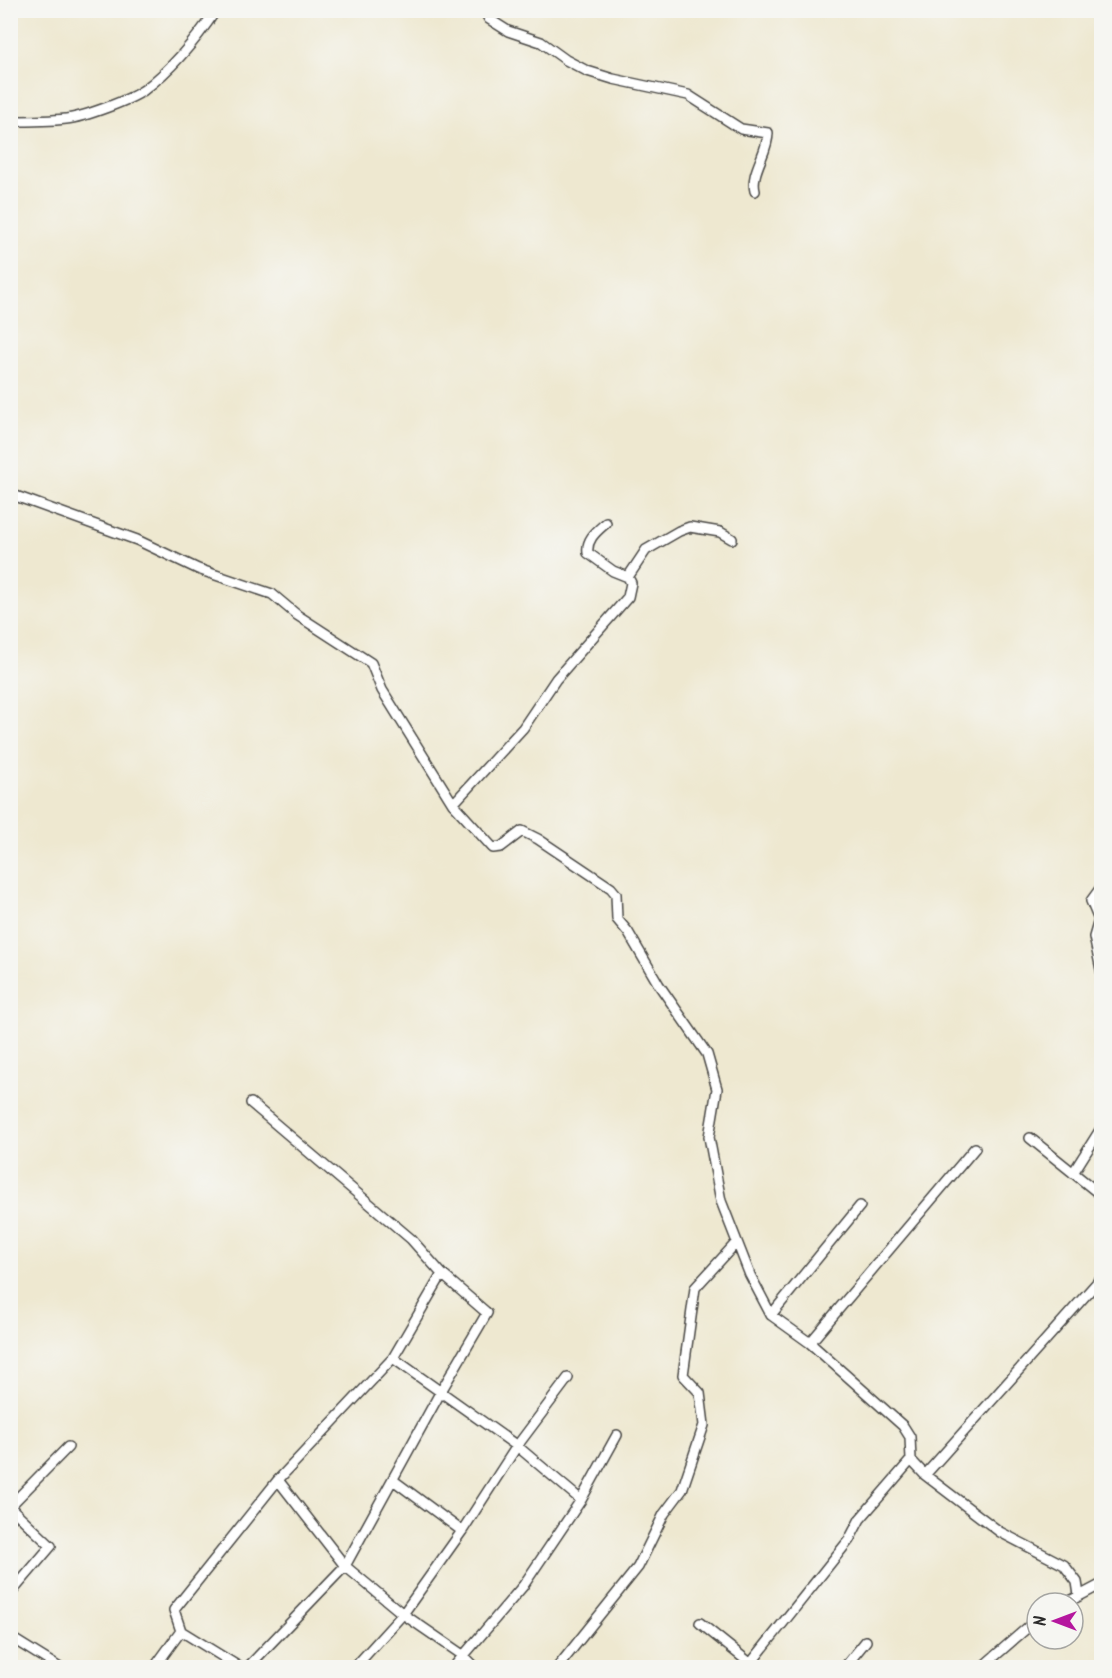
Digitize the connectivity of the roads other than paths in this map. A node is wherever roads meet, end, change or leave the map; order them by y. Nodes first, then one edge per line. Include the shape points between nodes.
1 (216, 10) edge
2 (484, 10) edge
3 (10, 120) edge
4 (755, 191) dead end
5 (10, 494) edge
6 (606, 523) dead end
7 (732, 539) dead end
8 (628, 577) junction
9 (453, 804) junction
10 (1101, 886) edge
11 (1101, 974) edge
12 (251, 1103) dead end
13 (1101, 1127) edge
14 (1030, 1138) dead end
15 (975, 1148) dead end
16 (1073, 1173) junction
17 (1101, 1196) edge
18 (860, 1206) dead end
19 (736, 1243) junction
20 (442, 1274) junction
21 (1101, 1277) edge
22 (771, 1316) junction
23 (810, 1343) junction
24 (393, 1358) junction
25 (568, 1378) dead end
26 (440, 1393) junction
27 (617, 1435) dead end
28 (517, 1446) junction
29 (68, 1447) dead end
30 (911, 1461) junction
31 (925, 1475) junction
32 (278, 1480) junction
33 (393, 1480) junction
34 (581, 1500) junction
35 (10, 1507) edge
36 (462, 1531) junction
37 (345, 1566) junction
38 (1101, 1584) edge
39 (1078, 1591) edge
40 (1085, 1592) edge
41 (10, 1594) edge
42 (403, 1614) junction
43 (700, 1623) dead end
44 (181, 1631) junction
45 (1025, 1631) edge
46 (10, 1638) edge
47 (866, 1641) dead end
48 (464, 1656) junction
49 (751, 1666) edge
50 (60, 1668) edge
51 (154, 1668) edge
52 (240, 1668) edge
53 (247, 1668) edge
54 (354, 1668) edge
55 (453, 1668) edge
56 (476, 1668) edge
57 (557, 1668) edge
58 (844, 1668) edge
59 (981, 1668) edge

1 - 3 street via 199,35 143,91 68,119
2 - 4 street via 489,19 508,31 541,42 587,71 688,95 741,129 768,133 768,144 753,182
5 - 9 street via 137,540 198,569 272,594 371,663 382,690
6 - 8 street via 591,538 588,553
7 - 8 street via 720,532 690,527 679,531 646,550
8 - 9 street via 628,597 556,680 523,728
9 - 19 street via 493,848 501,847 522,831 616,894 617,919 707,1054 717,1089 709,1137 721,1201
10 - 11 street via 1091,901 1099,920 1094,937
12 - 20 street via 411,1239
13 - 16 street
14 - 16 street
15 - 23 street
16 - 17 street
18 - 22 street
19 - 22 street
19 - 57 street via 695,1288 684,1375 700,1393 704,1425 682,1490 664,1514 638,1567
20 - 24 street
20 - 26 street via 487,1313
21 - 31 street
22 - 23 street
23 - 30 street via 903,1426 910,1437
24 - 26 street
24 - 32 street
25 - 28 street
26 - 28 street
26 - 33 street
27 - 34 street
28 - 34 street
28 - 36 street
29 - 35 street
30 - 31 street
30 - 49 street via 860,1519 849,1540
31 - 39 street via 1000,1532 1064,1565 1077,1582
32 - 37 street
32 - 44 street via 174,1610
33 - 36 street
33 - 37 street
34 - 48 street via 523,1586
35 - 41 street via 51,1546
36 - 42 street
37 - 42 street
37 - 53 street
38 - 40 street
42 - 48 street
42 - 54 street
43 - 49 street
44 - 51 street
44 - 52 street
45 - 59 street
46 - 50 street
47 - 58 street
48 - 55 street
48 - 56 street

